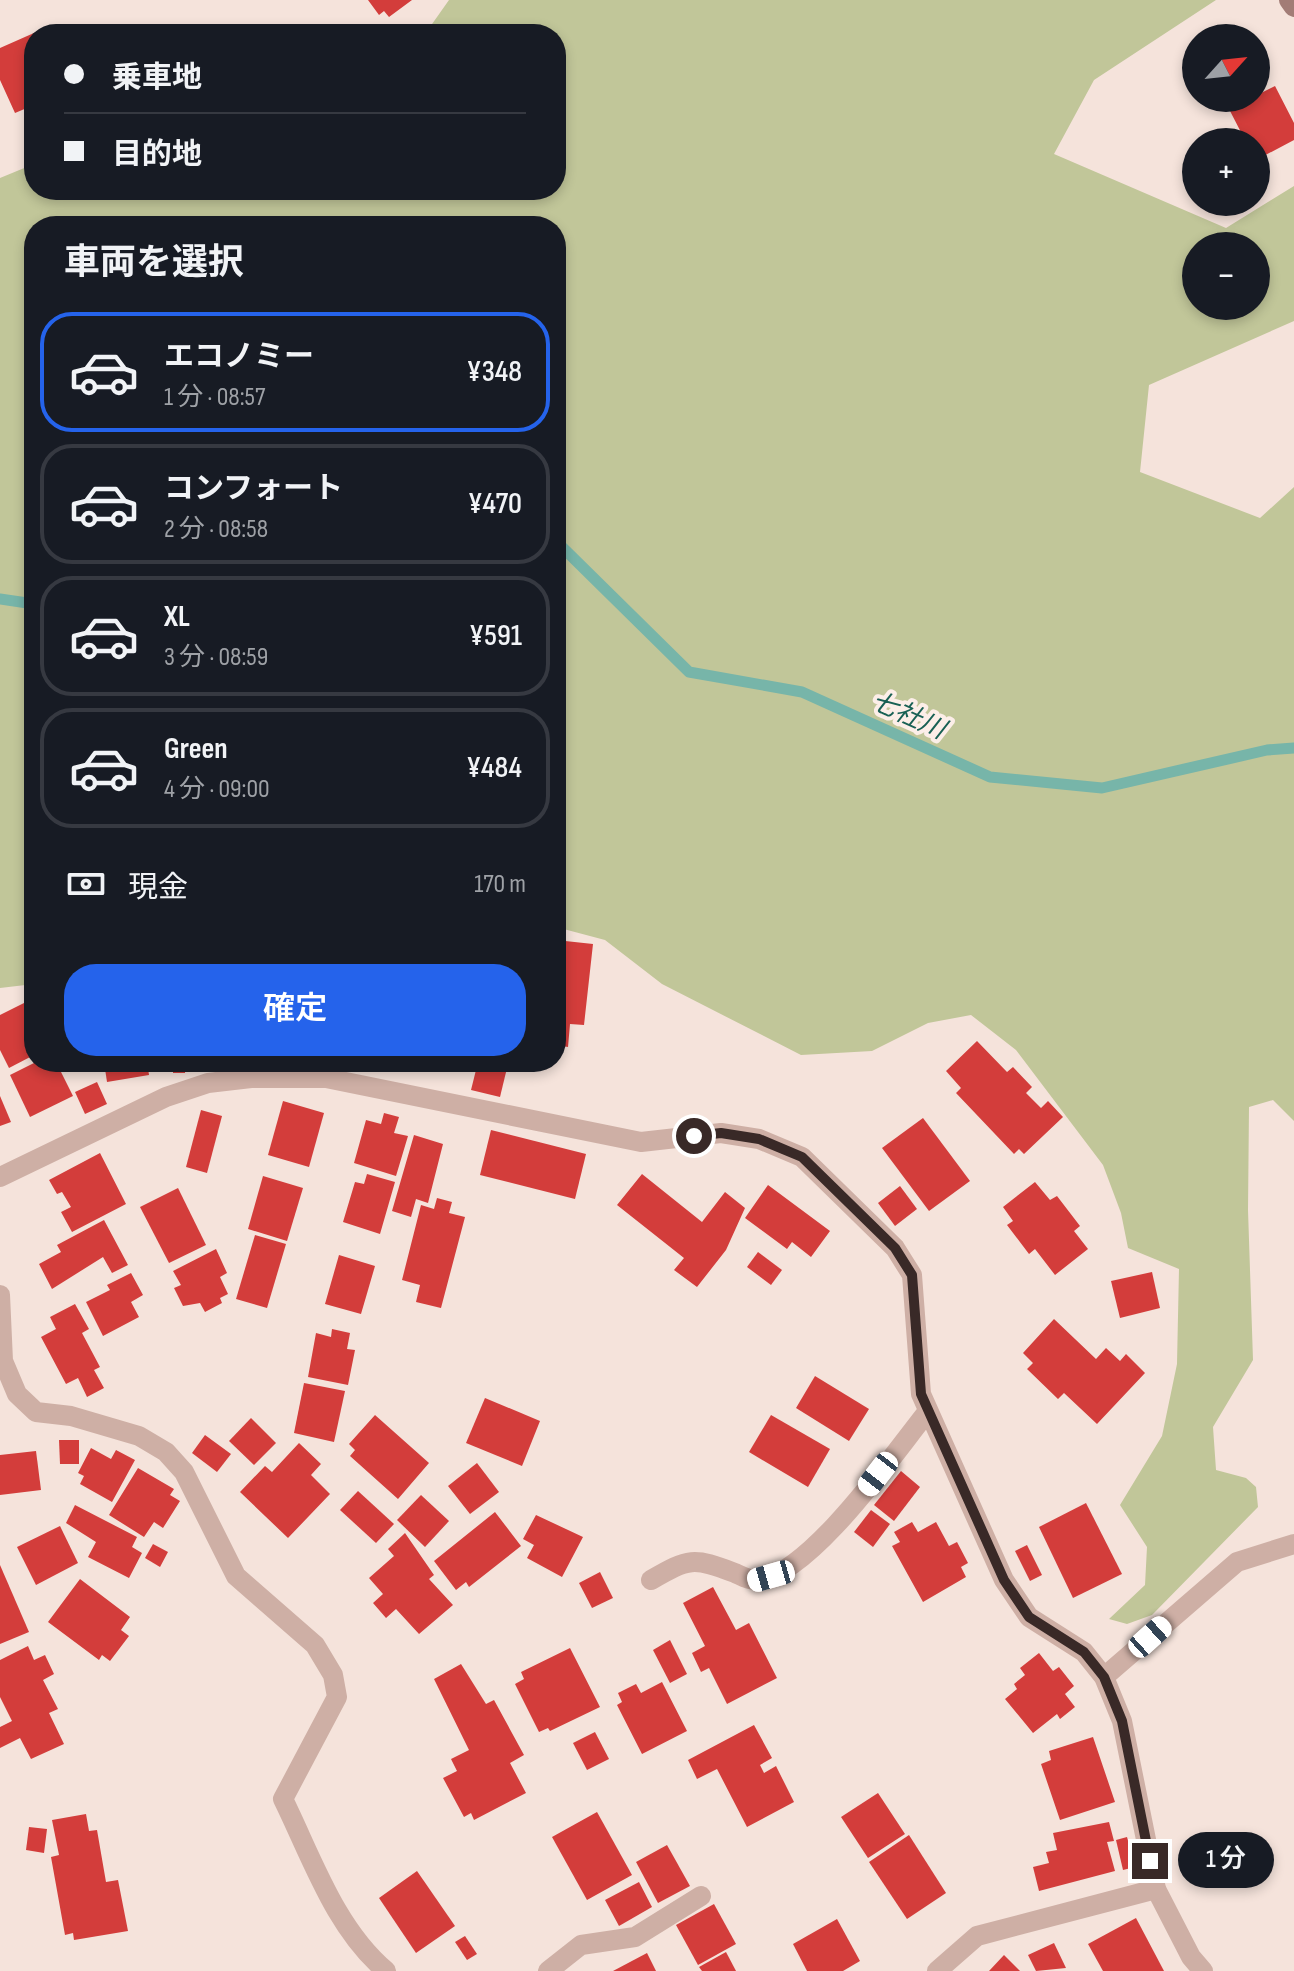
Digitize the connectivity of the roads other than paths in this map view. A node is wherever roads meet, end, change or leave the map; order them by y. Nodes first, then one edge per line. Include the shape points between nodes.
1 (1289, 0) edge
2 (1294, 7) edge
3 (0, 1177) edge
4 (0, 1295) edge
5 (928, 1411) junction
6 (1294, 1544) edge
7 (651, 1580) dead end
8 (1104, 1677) junction
9 (1156, 1889) junction
10 (701, 1896) dead end
11 (386, 1971) edge
12 (548, 1971) edge
13 (937, 1971) edge
14 (1203, 1971) edge

1 - 2 street
3 - 5 street via 166,1097 208,1083 251,1078 326,1078 641,1142 721,1133 759,1139 802,1157 895,1248 912,1275 921,1394
4 - 11 street via 3,1361 17,1394 36,1412 71,1416 139,1436 166,1452 184,1472 236,1576 315,1645 333,1675 337,1697 283,1799 346,1927
5 - 7 street via 827,1538 771,1576 755,1581 698,1559
5 - 8 street via 1004,1580 1029,1617 1084,1652
6 - 8 street via 1237,1562
8 - 9 street via 1122,1721
9 - 13 street via 977,1936
9 - 14 street
10 - 12 street via 635,1937 581,1945

